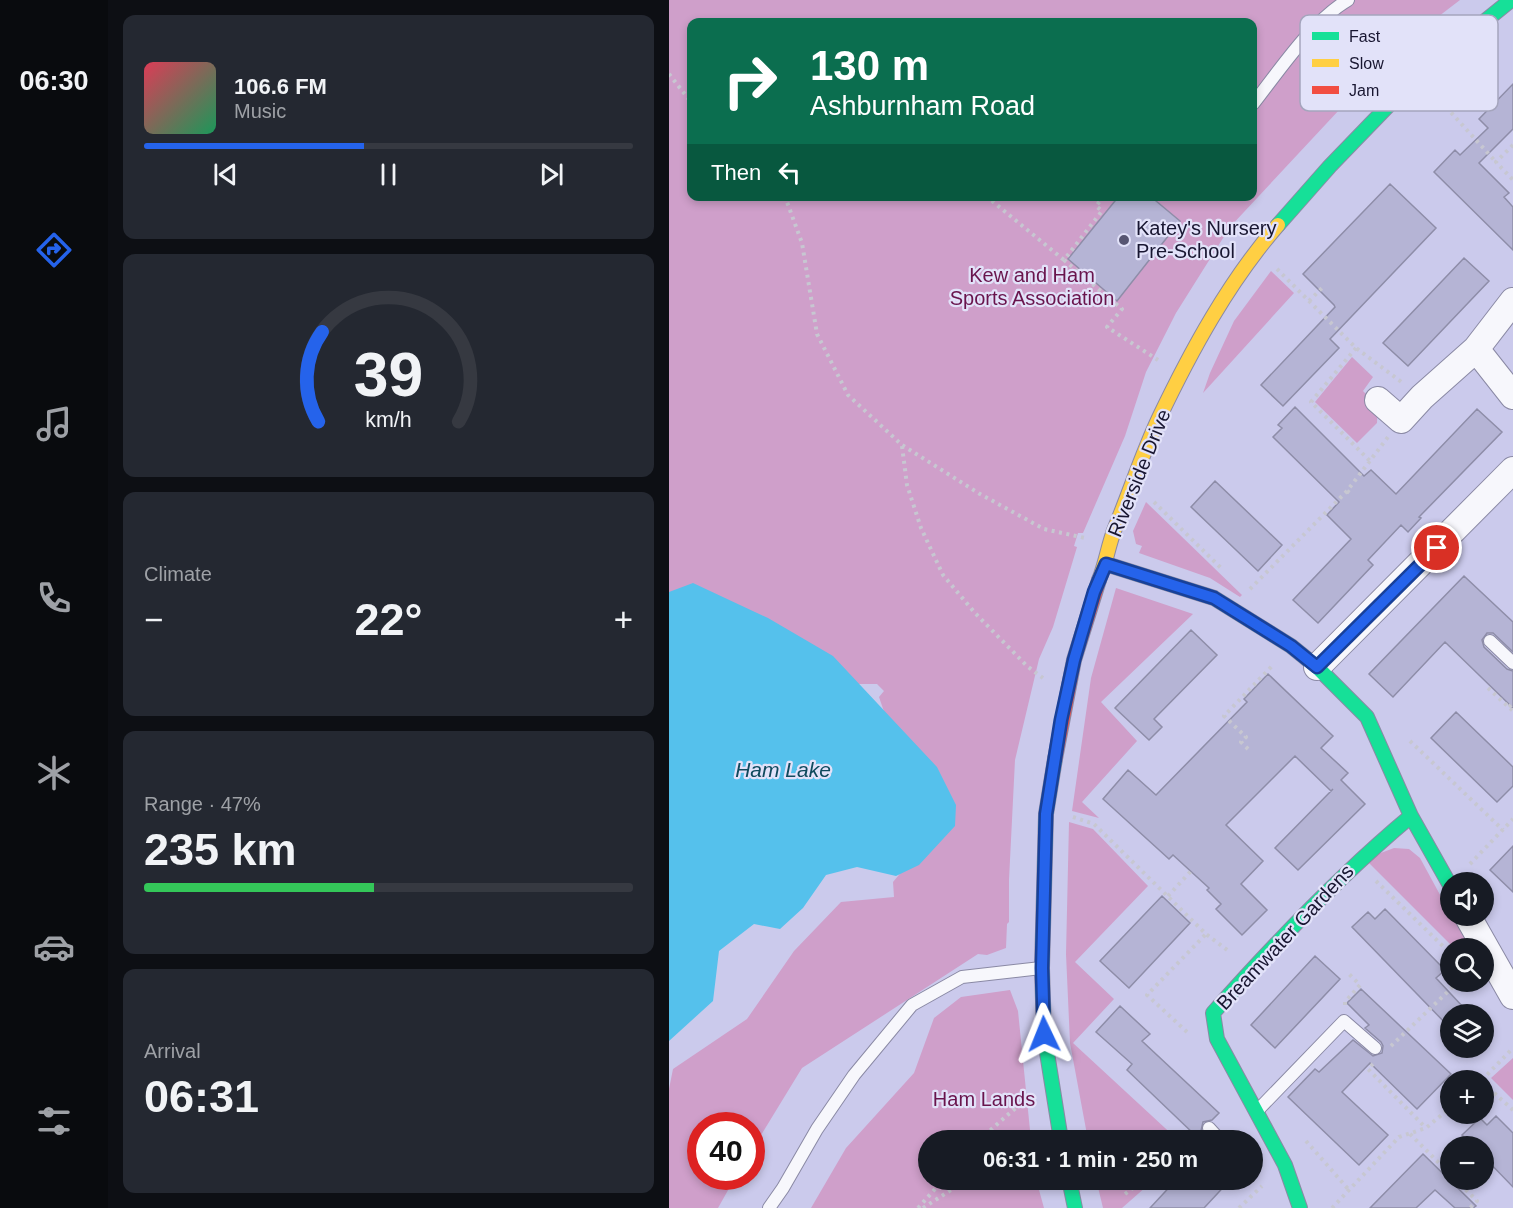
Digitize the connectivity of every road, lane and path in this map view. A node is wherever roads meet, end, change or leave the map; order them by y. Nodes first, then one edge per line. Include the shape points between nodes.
1 (1346, 0) edge
2 (1511, 0) edge
3 (1328, 15) edge
4 (1492, 15) edge
5 (1300, 46) edge
6 (669, 74) edge
7 (687, 97) edge
8 (1257, 99) edge
9 (1383, 111) edge
10 (1449, 111) edge
11 (1513, 145) edge
12 (1496, 162) junction
13 (1513, 180) edge
14 (786, 201) edge
15 (992, 201) edge
16 (1100, 201) edge
17 (1257, 249) junction
18 (1064, 260) junction
19 (1323, 287) dead end
20 (1309, 301) junction
21 (1513, 301) edge
22 (1356, 348) junction
23 (1476, 348) junction
24 (1181, 375) junction
25 (1513, 396) edge
26 (1422, 397) junction
27 (1378, 400) dead end
28 (1401, 420) junction
29 (902, 446) junction
30 (1371, 462) junction
31 (1513, 470) edge
32 (1347, 491) junction
33 (1353, 495) dead end
34 (1089, 539) dead end
35 (1106, 564) junction
36 (1246, 594) dead end
37 (1490, 641) dead end
38 (1291, 646) junction
39 (1513, 663) edge
40 (1317, 667) junction
41 (1050, 682) dead end
42 (1488, 688) dead end
43 (1513, 703) edge
44 (1509, 707) junction
45 (1513, 711) edge
46 (1403, 734) dead end
47 (1248, 749) dead end
48 (1046, 814) junction
49 (1411, 816) junction
50 (1513, 819) edge
51 (1503, 830) junction
52 (1356, 862) junction
53 (1193, 870) dead end
54 (1442, 872) edge
55 (1461, 872) edge
56 (1168, 896) junction
57 (1473, 926) edge
58 (1440, 943) edge
59 (1042, 968) junction
60 (1251, 969) junction
61 (1347, 972) dead end
62 (1447, 992) edge
63 (1513, 996) edge
64 (1344, 1020) junction
65 (1513, 1048) edge
66 (1379, 1052) junction
67 (1493, 1070) edge
68 (1494, 1092) edge
69 (1033, 1093) dead end
70 (1513, 1110) edge
71 (1257, 1112) junction
72 (1440, 1116) edge
73 (1265, 1128) junction
74 (1426, 1128) junction
75 (988, 1130) edge
76 (1059, 1130) edge
77 (1263, 1130) edge
78 (1410, 1134) junction
79 (1306, 1140) dead end
80 (1440, 1164) edge
81 (934, 1190) edge
82 (951, 1190) edge
83 (1071, 1190) edge
84 (1131, 1190) edge
85 (1349, 1190) junction
86 (1466, 1190) edge
87 (1125, 1194) dead end
88 (769, 1208) edge
89 (918, 1208) edge
90 (923, 1208) edge
91 (1075, 1208) edge
92 (1300, 1208) edge
93 (1332, 1208) edge
94 (1470, 1208) edge

1 - 3 lane
2 - 4 street, Riverside Drive
5 - 8 lane
6 - 7 path
9 - 17 street, Riverside Drive
10 - 12 path
11 - 12 path
12 - 13 path
14 - 29 path via 802,243 817,334 848,395
15 - 18 path
16 - 18 path via 1096,206 1103,211
17 - 20 path
17 - 24 street, Riverside Drive
18 - 24 path via 1122,309 1107,327
19 - 20 path
20 - 22 path
21 - 23 street
22 - 26 path
22 - 30 path via 1311,402
23 - 25 street
23 - 26 street
24 - 35 street, Riverside Drive via 1158,420 1113,534
26 - 28 street
27 - 28 street
28 - 30 path
29 - 34 path via 1044,529
29 - 41 path via 907,485 943,575 1027,666
30 - 32 path
31 - 40 street
32 - 33 path
32 - 36 path
35 - 38 street via 1214,598
35 - 48 street, Riverside Drive via 1074,660
37 - 39 lane
38 - 40 street
38 - 47 path via 1224,716 1246,737 1241,742
40 - 49 street via 1367,717
42 - 44 path
43 - 44 path
44 - 45 path
46 - 51 path
48 - 56 path via 1094,824
48 - 59 street, Riverside Drive
49 - 52 street, Breamwater Gardens
49 - 54 street
50 - 51 path
51 - 55 path
52 - 58 path
52 - 60 street, Breamwater Gardens
53 - 56 path
56 - 60 path via 1206,934
57 - 63 street
59 - 76 street, Riverside Drive via 1044,1034
59 - 88 lane via 962,977 912,1005 853,1075
60 - 71 street, Breamwater Gardens via 1213,1013 1217,1039
61 - 64 path via 1360,985 1345,1002
62 - 66 path
64 - 66 lane
64 - 71 lane
65 - 67 path
66 - 74 path via 1368,1069
68 - 70 path
69 - 75 path
71 - 73 street, Breamwater Gardens
72 - 74 path
73 - 77 lane
73 - 92 street, Breamwater Gardens
74 - 78 path
78 - 80 path
78 - 85 path via 1399,1137
79 - 85 path
81 - 89 path
82 - 90 path
83 - 91 street
84 - 87 path
85 - 93 path
86 - 94 path via 1477,1201

